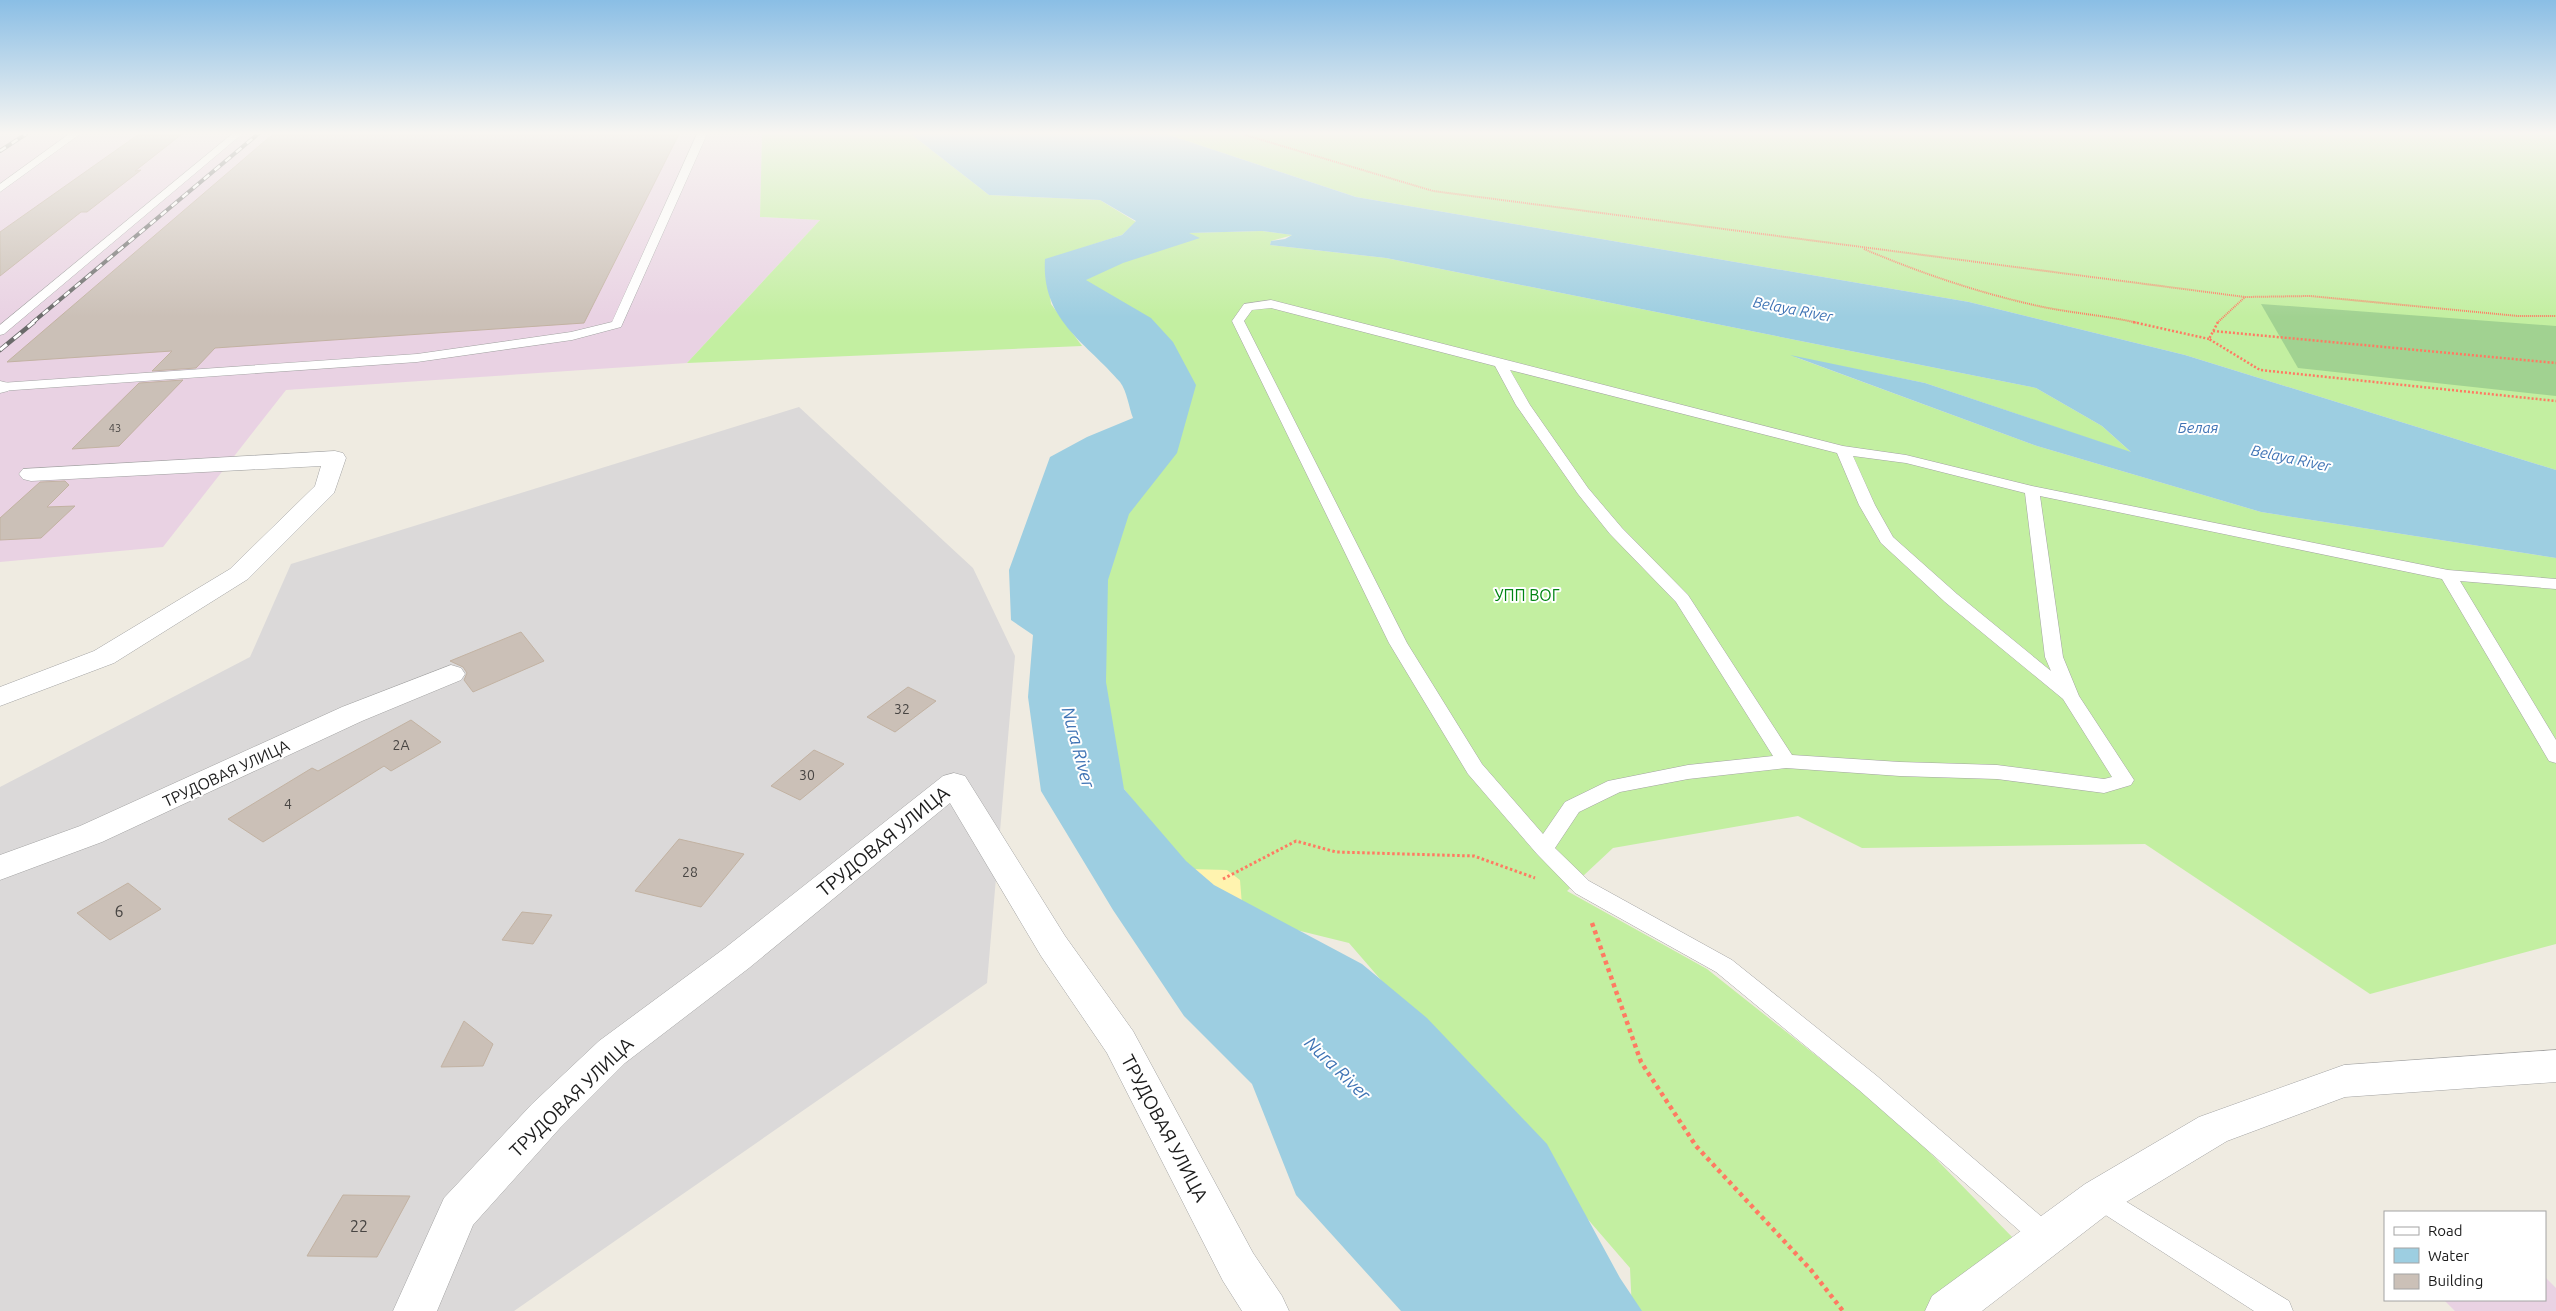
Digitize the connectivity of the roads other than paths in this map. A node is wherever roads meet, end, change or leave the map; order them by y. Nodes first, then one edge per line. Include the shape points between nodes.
1 (163, 195) edge
2 (675, 195) edge
3 (0, 331) edge
4 (1500, 363) junction
5 (0, 387) edge
6 (1843, 450) junction
7 (31, 474) dead end
8 (2032, 490) junction
9 (2448, 575) junction
10 (2556, 584) edge
11 (451, 674) dead end
12 (2070, 696) junction
13 (0, 697) edge
14 (2556, 756) edge
15 (1786, 761) junction
16 (1544, 849) junction
17 (0, 868) edge
18 (2556, 1066) edge
19 (2099, 1198) junction
20 (2047, 1238) junction
21 (415, 1311) edge
22 (1267, 1311) edge
23 (1947, 1311) edge
24 (2279, 1311) edge

1 - 3 lane
2 - 5 lane via 617,324 572,336 417,358
4 - 6 lane
4 - 15 lane via 1524,405 1583,491 1616,531 1682,599
4 - 16 lane via 1271,304 1248,306 1238,321 1398,643 1475,769
6 - 8 lane via 1906,459
6 - 12 lane via 1867,505 1887,540 1950,598
7 - 13 street via 335,458 326,488 239,574 104,657
8 - 9 lane
8 - 12 lane via 2054,657
9 - 10 lane
9 - 14 lane
11 - 17 street, ТРУДОВАЯ УЛИЦА via 352,714 91,834
12 - 15 lane via 2124,780 2104,786 1997,772
15 - 16 lane via 1688,772 1615,786 1572,807
16 - 20 lane via 1582,887 1724,966 1868,1083
18 - 19 street via 2344,1081 2213,1129
19 - 20 street
19 - 24 lane
20 - 23 street
21 - 22 street, ТРУДОВАЯ УЛИЦА via 458,1212 546,1116 612,1052 737,958 954,784 1053,946 1120,1042 1238,1267

